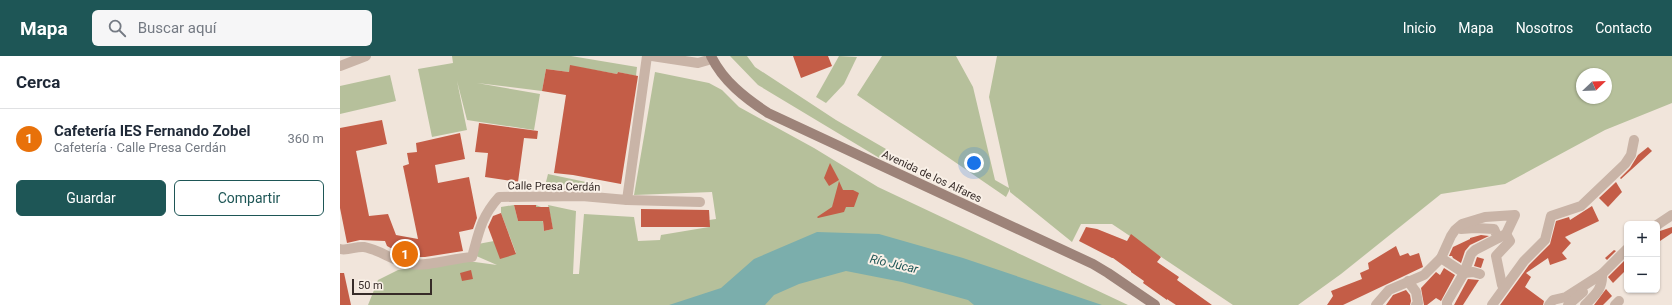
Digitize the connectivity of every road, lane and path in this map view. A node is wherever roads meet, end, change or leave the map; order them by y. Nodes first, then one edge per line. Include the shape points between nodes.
1 (366, 56) edge
2 (647, 56) edge
3 (652, 56) edge
4 (712, 57) edge
5 (340, 66) edge
6 (1634, 140) dead end
7 (627, 200) junction
8 (700, 202) dead end
9 (1672, 215) edge
10 (1660, 223) edge
11 (1455, 230) junction
12 (1502, 236) junction
13 (340, 249) edge
14 (1624, 252) edge
15 (1441, 258) junction
16 (1464, 273) junction
17 (1480, 274) dead end
18 (1602, 274) junction
19 (1408, 281) junction
20 (1586, 284) junction
21 (1502, 285) dead end
22 (1155, 305) edge
23 (1376, 305) edge
24 (1416, 305) edge
25 (1447, 305) edge
26 (1492, 305) edge
27 (1549, 305) edge
28 (1568, 305) edge
29 (1585, 305) edge

1 - 5 street
2 - 7 street
3 - 4 street via 698,63
4 - 22 street, Avenida de los Alfares via 721,74 732,86 768,113 1088,262 1108,272
6 - 26 street via 1631,155 1625,164 1581,206 1551,216 1545,240 1524,261
7 - 8 street, Calle Presa Cerdán
7 - 13 street, Calle Presa Cerdán via 582,196 499,197 482,220 472,257 412,265 363,247
9 - 10 street
11 - 12 street via 1494,229
11 - 12 street via 1462,224 1485,217 1515,215
11 - 15 street
12 - 16 street via 1471,254
12 - 21 street via 1510,241 1496,256
14 - 18 street
15 - 16 street
15 - 19 street via 1424,275
16 - 17 street via 1468,271
16 - 25 street
18 - 20 street
18 - 29 street via 1599,291
19 - 23 street via 1389,290
19 - 24 street via 1416,292
20 - 27 street via 1566,297 1553,300
20 - 28 street via 1584,290

